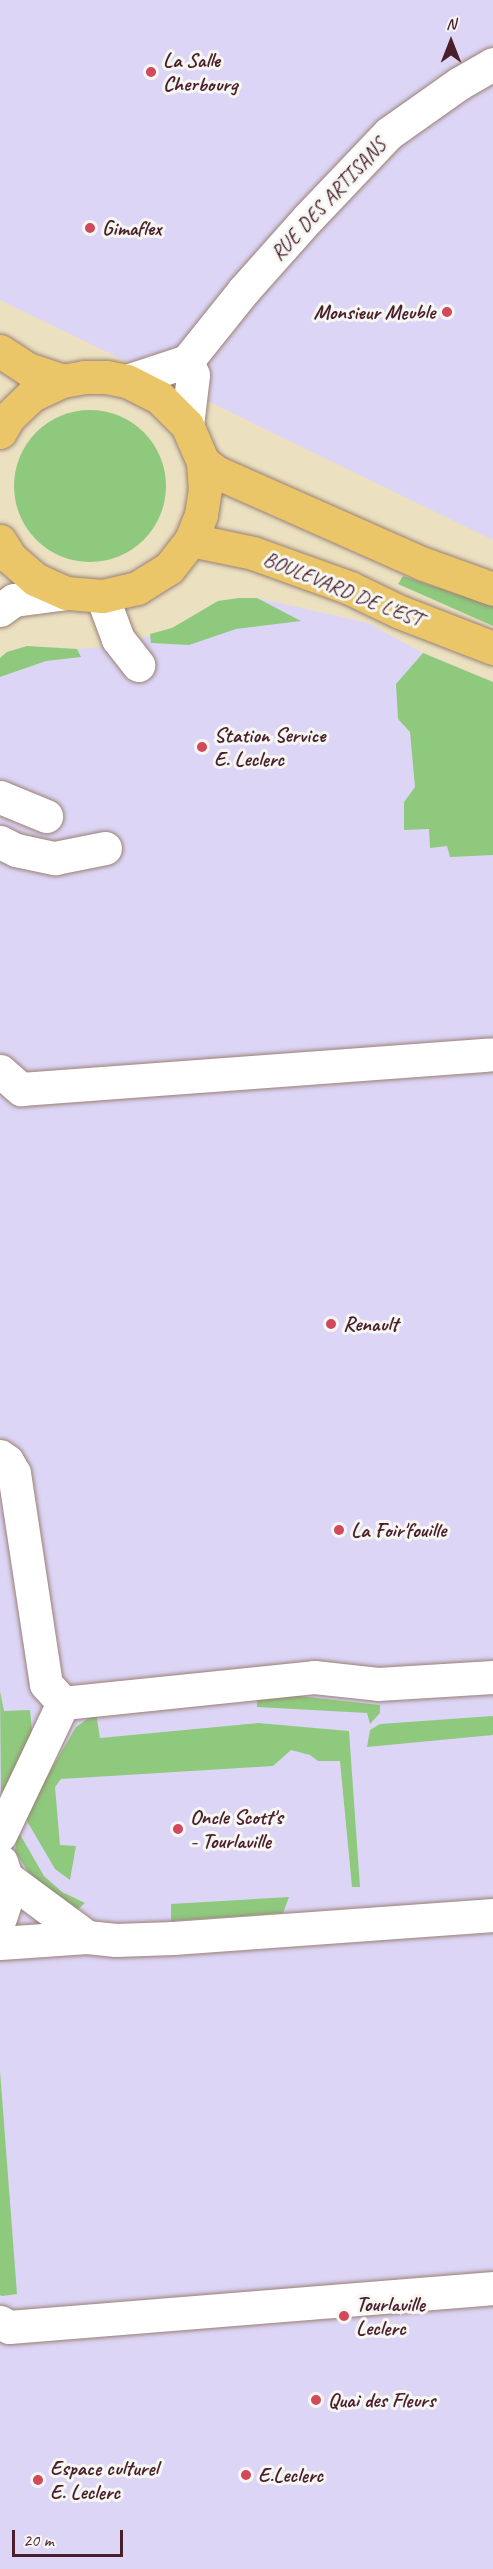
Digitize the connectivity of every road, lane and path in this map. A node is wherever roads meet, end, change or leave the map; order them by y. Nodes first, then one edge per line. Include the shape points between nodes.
1 (493, 64) edge
2 (0, 351) edge
3 (186, 361) junction
4 (62, 381) junction
5 (127, 381) junction
6 (186, 425) junction
7 (0, 432) edge
8 (202, 462) junction
9 (191, 540) junction
10 (0, 541) edge
11 (493, 589) edge
12 (66, 592) junction
13 (102, 596) junction
14 (0, 610) edge
15 (493, 648) edge
16 (138, 665) dead end
17 (0, 797) edge
18 (46, 816) dead end
19 (0, 842) edge
20 (105, 848) dead end
21 (493, 1054) edge
22 (0, 1071) edge
23 (0, 1456) edge
24 (493, 1677) edge
25 (63, 1703) junction
26 (0, 1835) edge
27 (3, 1869) edge
28 (493, 1915) edge
29 (0, 1918) edge
30 (87, 1936) junction
31 (0, 1943) edge
32 (493, 2288) edge
33 (0, 2322) edge

1 - 3 street, RUE DES ARTISANS via 389,133 294,233
2 - 4 main road via 28,369
3 - 5 street
3 - 6 street via 193,375
4 - 5 main road via 106,377
4 - 7 main road via 32,395 8,418
5 - 6 main road via 160,398
6 - 8 main road
8 - 9 main road via 205,489 201,515
8 - 11 main road via 216,472 424,564
9 - 13 main road via 161,573 137,588
9 - 15 main road, BOULEVARD DE L'EST via 253,553 350,588
10 - 12 main road via 10,557 35,579
12 - 13 main road
12 - 14 street via 14,600
13 - 16 street via 118,639
17 - 18 street
19 - 20 street via 16,850 55,858
21 - 22 street via 21,1089
23 - 25 street via 14,1473 46,1684
24 - 25 street via 378,1684 314,1677
25 - 26 street
27 - 29 street via 7,1897
27 - 30 street
28 - 30 street via 173,1938 116,1940
30 - 31 street
32 - 33 street via 9,2327

